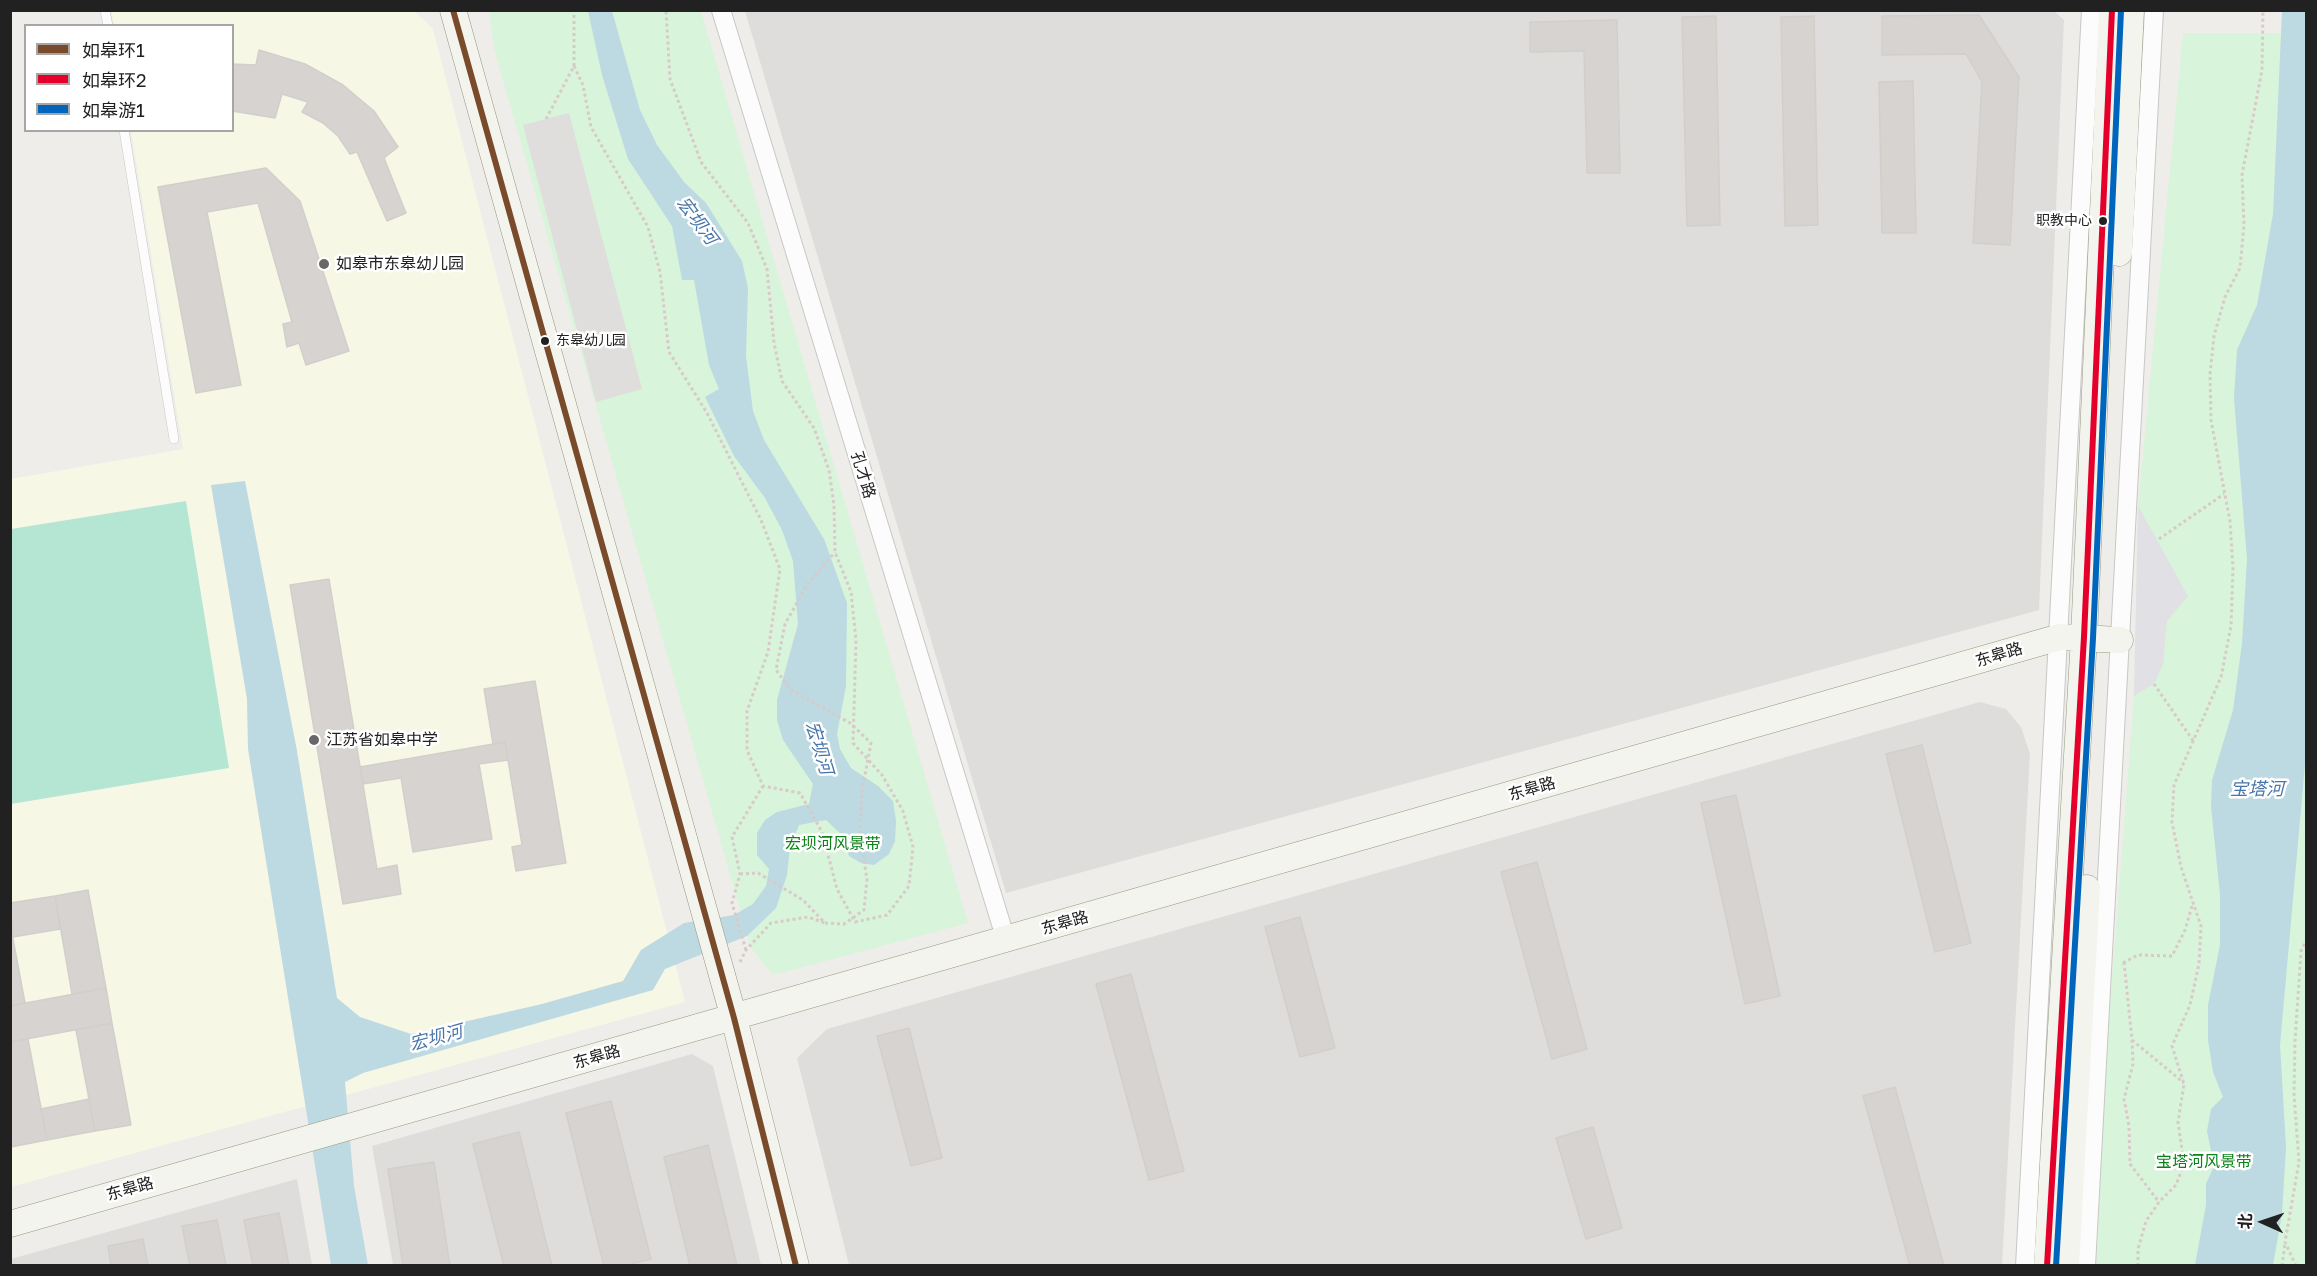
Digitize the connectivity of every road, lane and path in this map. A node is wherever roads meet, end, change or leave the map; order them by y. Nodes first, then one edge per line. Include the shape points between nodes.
1 (453, 10) edge
2 (574, 10) edge
3 (666, 10) edge
4 (720, 10) edge
5 (2091, 10) edge
6 (2112, 10) edge
7 (2131, 10) edge
8 (2154, 10) edge
9 (2263, 10) edge
10 (574, 66) junction
11 (546, 119) dead end
12 (124, 132) edge
13 (174, 439) dead end
14 (2224, 494) junction
15 (2159, 539) dead end
16 (835, 552) junction
17 (2091, 638) junction
18 (2154, 684) dead end
19 (2194, 742) junction
20 (763, 786) junction
21 (740, 874) junction
22 (2192, 905) junction
23 (825, 923) junction
24 (1006, 940) junction
25 (2307, 941) edge
26 (2124, 963) junction
27 (2101, 966) junction
28 (734, 1018) junction
29 (2132, 1040) junction
30 (2184, 1084) junction
31 (2159, 1202) junction
32 (10, 1224) edge
33 (2285, 1242) junction
34 (796, 1266) edge
35 (2025, 1266) edge
36 (2047, 1266) edge
37 (2066, 1266) edge
38 (2086, 1266) edge
39 (2138, 1266) edge
40 (2282, 1266) edge
41 (2296, 1266) edge

1 - 28 street
2 - 10 path
3 - 16 path via 670,79 701,162 748,223 767,269 774,344 782,381 814,428 829,470
4 - 24 street, 孔才路
5 - 17 street
6 - 17 street
7 - 17 street
8 - 17 street
9 - 14 path via 2262,70 2242,175 2244,225 2240,268 2225,297 2214,336 2210,374 2211,420
10 - 11 path
10 - 20 path via 583,85 591,127 648,227 660,272 669,352 707,413 761,519 780,569 768,652 747,711 747,750
12 - 13 lane
14 - 15 path
14 - 19 path via 2233,568 2231,626 2221,677
16 - 20 path via 851,592 856,640 853,743 882,775 903,811 913,847 909,886 887,915 855,922 837,889 822,832 800,793
16 - 23 path, bridge via 807,585 785,624 776,670 791,690 850,723 871,743 862,791 860,837 867,879 864,910 844,924
17 - 24 street, 东皋路
17 - 27 street
17 - 35 street
17 - 36 street
17 - 37 street
18 - 19 path
19 - 22 path via 2174,785 2172,822
20 - 21 path via 732,837
21 - 23 path via 758,873 803,900
21 - 23 path via 732,903 746,950 771,923 808,917
22 - 26 path via 2172,956 2138,955
22 - 30 path via 2201,926 2199,964 2190,1005 2172,1046
24 - 28 street, 东皋路
25 - 33 path via 2301,951 2295,1041 2294,1095 2300,1162
26 - 27 path
26 - 29 path
27 - 38 street
28 - 32 street, 东皋路
28 - 34 street
29 - 30 path
29 - 31 path via 2133,1064 2124,1099 2130,1164
30 - 31 path via 2178,1122 2184,1164 2176,1185
31 - 39 path via 2146,1221
33 - 40 path
33 - 41 path

